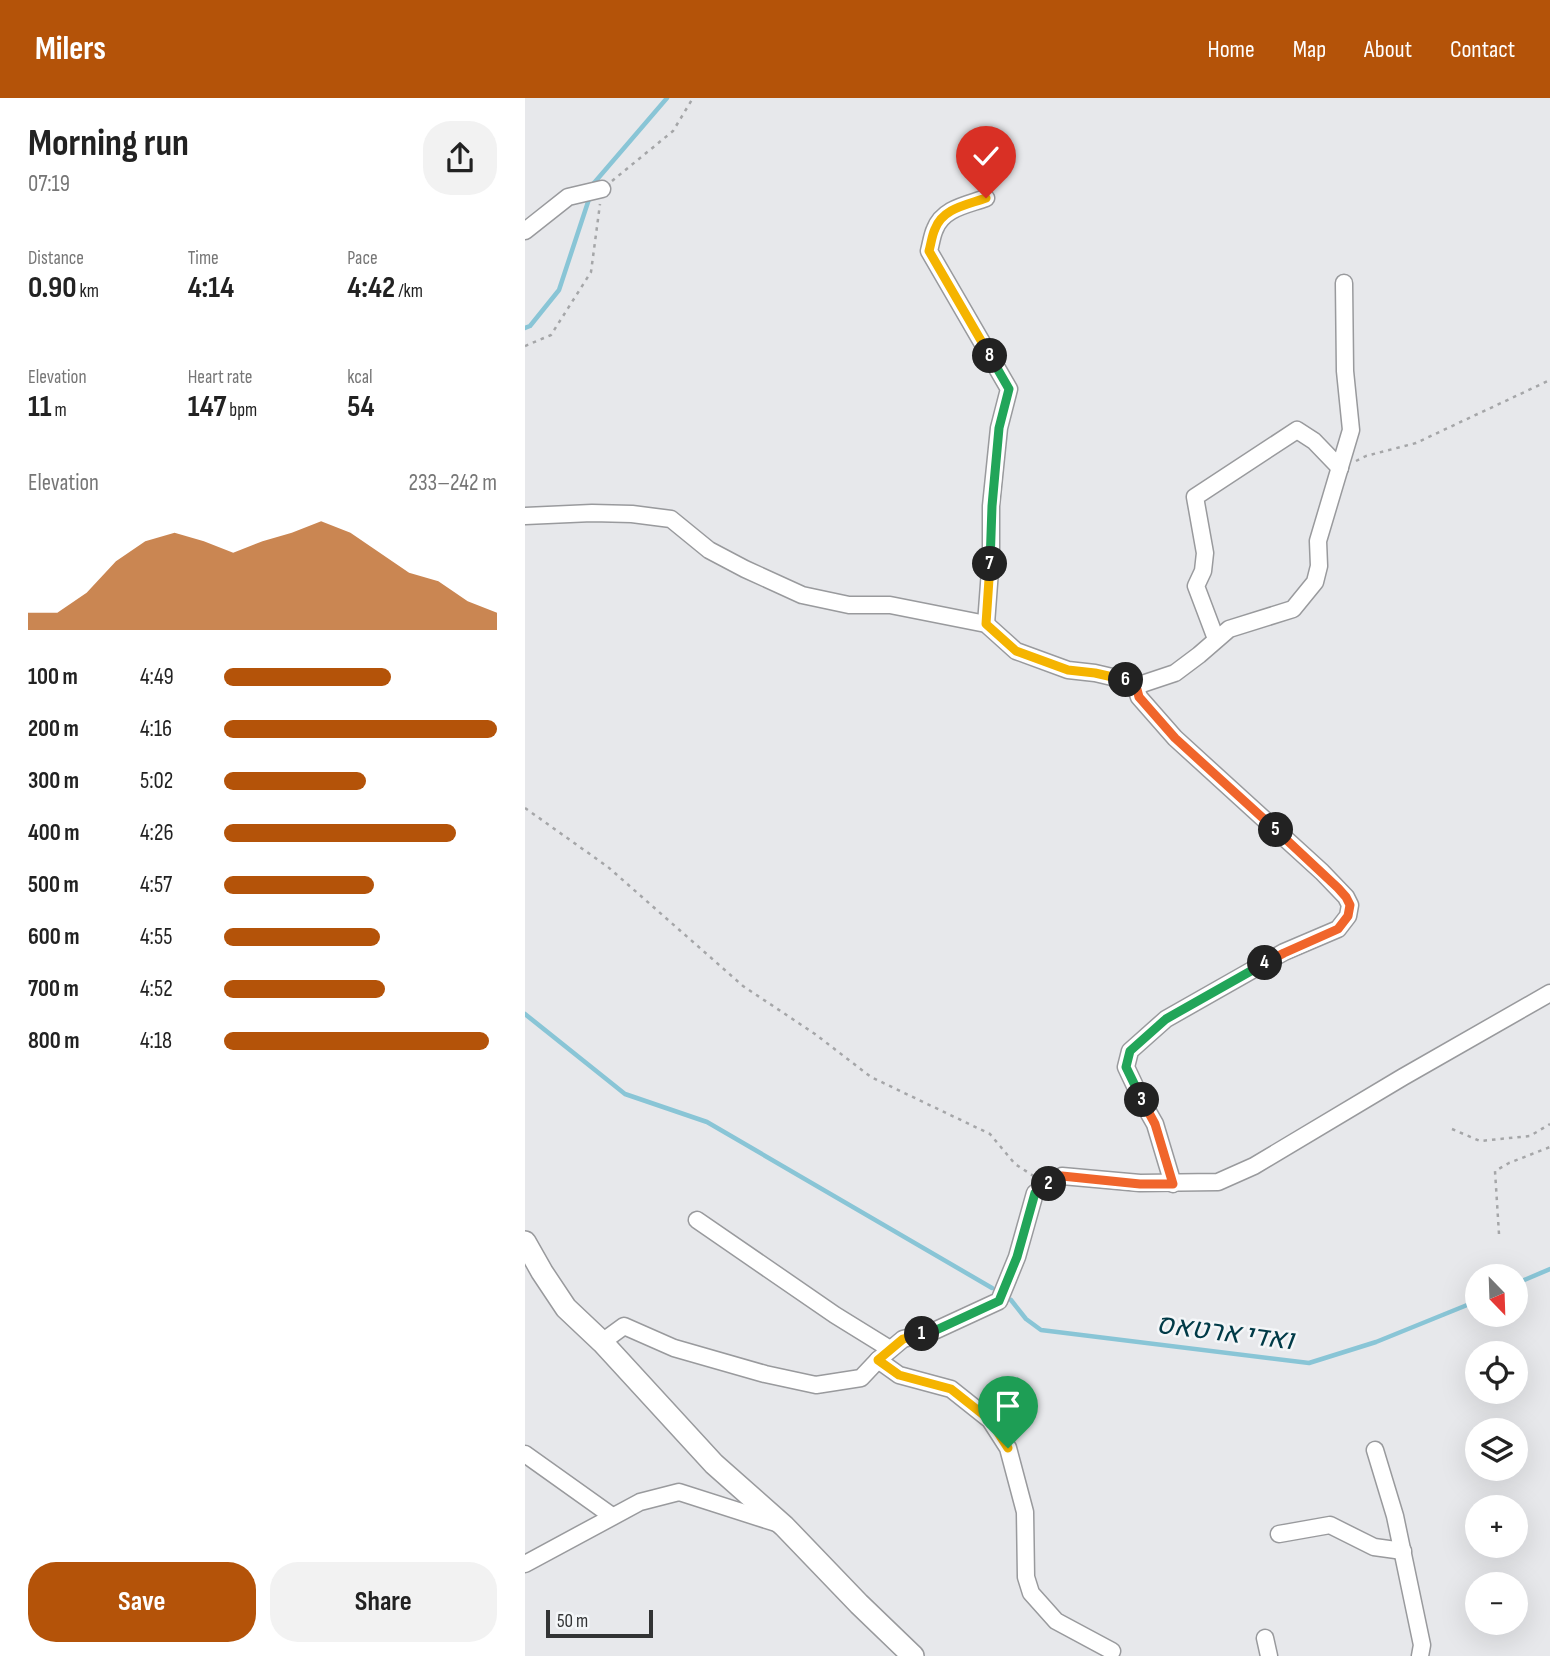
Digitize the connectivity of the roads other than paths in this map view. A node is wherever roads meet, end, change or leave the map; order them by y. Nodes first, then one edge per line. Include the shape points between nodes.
1 (602, 189) road end
2 (986, 198) dead end
3 (525, 231) edge
4 (1344, 284) dead end
5 (1340, 468) junction
6 (525, 516) edge
7 (986, 624) junction
8 (1216, 639) junction
9 (1135, 682) junction
10 (1550, 993) edge
11 (1173, 1184) junction
12 (697, 1220) dead end
13 (525, 1242) edge
14 (602, 1342) junction
15 (884, 1354) junction
16 (1374, 1450) dead end
17 (525, 1454) edge
18 (612, 1516) junction
19 (784, 1526) junction
20 (1279, 1534) dead end
21 (1403, 1551) junction
22 (525, 1564) edge
23 (1265, 1638) dead end
24 (1112, 1651) dead end
25 (913, 1656) edge
26 (1269, 1656) edge
27 (1420, 1656) edge

1 - 3 street via 568,197
2 - 7 street via 943,215 929,251 1009,389 999,428
4 - 5 street via 1350,430
5 - 8 street via 1318,541 1315,582 1293,609 1229,629
5 - 8 street via 1297,430 1195,497 1205,553 1196,586
6 - 7 street via 592,513 671,519 709,550 802,595 849,605 890,605
7 - 9 street via 1016,651 1068,670
8 - 9 street via 1175,673
9 - 11 street via 1139,697 1175,738 1322,872 1350,905 1338,929 1284,953 1166,1019 1130,1051 1126,1067 1155,1124
10 - 11 street via 1254,1166 1218,1182
11 - 15 street via 1062,1176 1035,1193 999,1301 934,1331 903,1339
12 - 15 street
13 - 14 street via 566,1308
14 - 15 street via 624,1326 674,1348 816,1385 861,1378
14 - 19 street via 714,1464
15 - 24 street via 899,1375 951,1389 990,1420 1008,1448 1025,1512 1026,1577 1031,1594 1056,1621
16 - 21 street
17 - 18 street
18 - 19 street via 640,1502 680,1492
18 - 22 street
19 - 25 street
20 - 21 street via 1330,1525 1374,1547
21 - 27 street via 1422,1645
23 - 26 street

